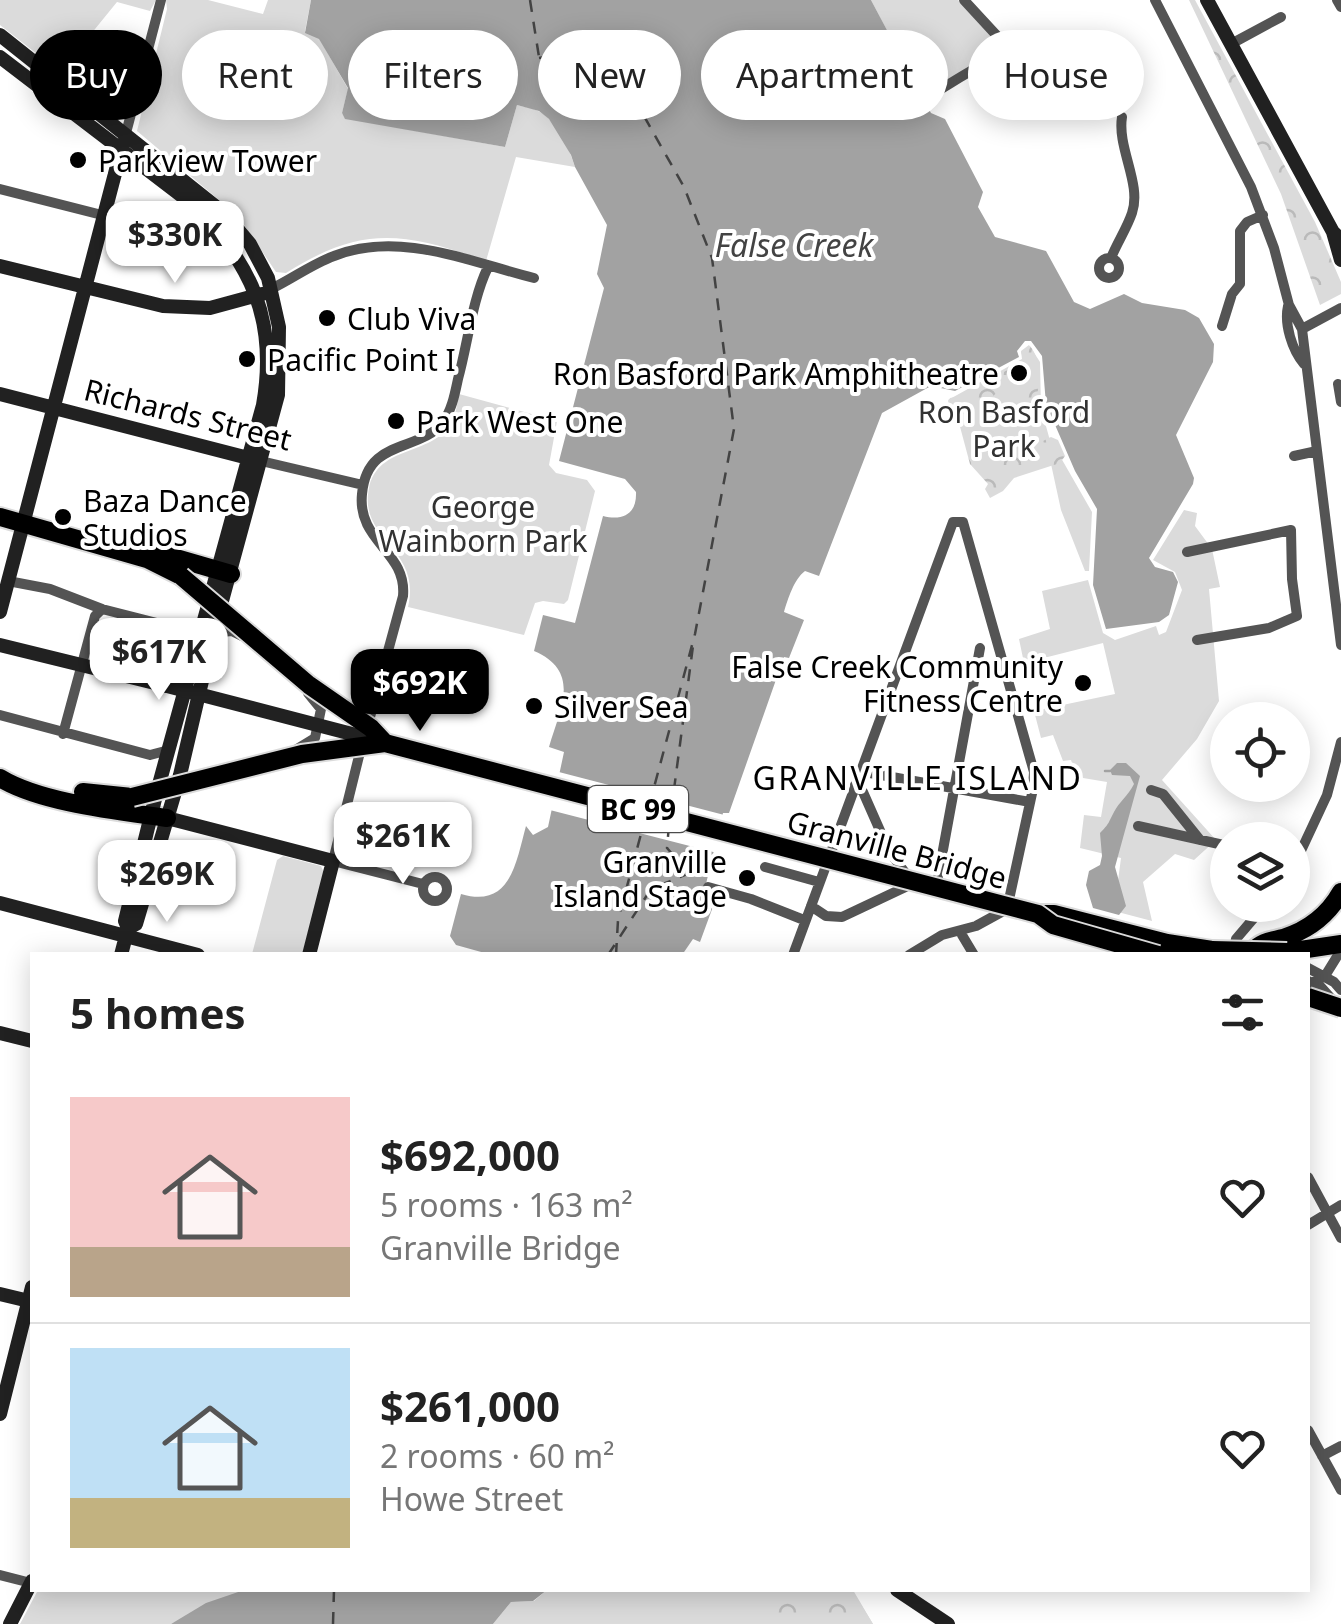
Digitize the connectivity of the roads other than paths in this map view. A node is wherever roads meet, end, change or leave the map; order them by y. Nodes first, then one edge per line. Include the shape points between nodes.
1 (161, 0) edge
2 (964, 0) edge
3 (1155, 0) edge
4 (1207, 0) edge
5 (1337, 0) edge
6 (1341, 7) edge
7 (1281, 17) dead end
8 (991, 30) edge
9 (0, 35) edge
10 (1231, 44) junction
11 (0, 57) edge
12 (1122, 120) edge
13 (126, 133) junction
14 (121, 150) junction
15 (0, 189) edge
16 (102, 215) junction
17 (1263, 215) junction
18 (1336, 230) edge
19 (1110, 258) dead end
20 (1341, 260) edge
21 (0, 266) edge
22 (488, 268) junction
23 (534, 278) dead end
24 (83, 287) junction
25 (264, 292) junction
26 (1289, 305) junction
27 (1341, 308) edge
28 (1222, 326) dead end
29 (1304, 328) junction
30 (1304, 365) junction
31 (1338, 384) dead end
32 (0, 394) edge
33 (1341, 402) edge
34 (52, 408) junction
35 (1316, 452) junction
36 (1294, 456) dead end
37 (255, 460) junction
38 (363, 486) junction
39 (0, 517) edge
40 (22, 523) junction
41 (54, 532) junction
42 (1187, 552) dead end
43 (225, 572) junction
44 (8, 581) junction
45 (102, 608) junction
46 (0, 612) edge
47 (206, 634) junction
48 (1197, 640) dead end
49 (0, 645) edge
50 (1341, 645) edge
51 (980, 648) dead end
52 (83, 663) junction
53 (199, 696) junction
54 (0, 715) edge
55 (318, 727) junction
56 (63, 734) junction
57 (364, 739) junction
58 (1341, 742) edge
59 (385, 743) junction
60 (168, 750) junction
61 (466, 766) dead end
62 (859, 771) junction
63 (180, 774) junction
64 (0, 776) edge
65 (855, 785) junction
66 (954, 788) junction
67 (1151, 790) dead end
68 (1030, 802) junction
69 (159, 817) junction
70 (1138, 826) dead end
71 (1310, 833) edge
72 (1201, 840) junction
73 (1210, 842) edge
74 (334, 861) junction
75 (765, 866) dead end
76 (819, 882) junction
77 (424, 884) dead end
78 (914, 884) junction
79 (708, 887) dead end
80 (936, 888) junction
81 (1341, 892) edge
82 (0, 903) edge
83 (811, 906) junction
84 (1012, 909) junction
85 (1038, 914) junction
86 (804, 920) junction
87 (1250, 922) edge
88 (127, 932) junction
89 (962, 935) dead end
90 (1341, 945) edge
91 (1253, 951) junction
92 (122, 952) edge
93 (189, 952) edge
94 (310, 952) edge
95 (793, 952) edge
96 (915, 952) edge
97 (972, 952) edge
98 (1148, 952) edge
99 (1193, 952) edge
100 (1232, 952) edge
101 (1296, 952) edge
102 (1310, 969) edge
103 (1325, 976) junction
104 (1310, 986) edge
105 (1310, 988) edge
106 (1341, 990) edge
107 (1341, 1008) edge
108 (0, 1033) edge
109 (30, 1040) edge
110 (1310, 1181) edge
111 (1341, 1205) edge
112 (1328, 1213) junction
113 (1310, 1224) edge
114 (1341, 1238) edge
115 (0, 1294) edge
116 (30, 1297) edge
117 (30, 1301) edge
118 (0, 1414) edge
119 (1310, 1434) edge
120 (1341, 1446) edge
121 (1322, 1456) junction
122 (1341, 1490) edge
123 (0, 1574) edge
124 (30, 1582) edge
125 (30, 1586) edge
126 (900, 1592) edge
127 (10, 1624) edge
128 (948, 1624) edge

1 - 13 street
2 - 8 street
3 - 17 street
4 - 10 main road
5 - 6 street
7 - 10 street
9 - 13 main road
10 - 18 main road
11 - 14 main road
12 - 19 street via 1134,208
13 - 14 main road
13 - 25 main road via 225,214 250,244
14 - 16 main road
14 - 25 main road via 191,203
15 - 16 street
16 - 24 main road
17 - 26 street
17 - 28 street via 1240,231 1240,284
18 - 20 main road
21 - 24 main road
22 - 23 street
22 - 25 street via 415,247 374,245 335,255
22 - 38 street via 446,418 425,436 386,452
24 - 25 main road via 183,308 218,307
24 - 34 main road
25 - 37 main road via 267,374
26 - 29 street
26 - 30 street via 1286,320
27 - 29 street
29 - 30 street
30 - 35 street
31 - 33 street
32 - 34 main road, Richards Street
34 - 37 main road, Richards Street
34 - 40 main road
35 - 36 street
35 - 50 street
37 - 38 street, Richards Street
37 - 43 main road
38 - 57 street via 368,531 404,582
39 - 40 highway, BC 99
40 - 41 highway, BC 99
40 - 44 main road
41 - 43 highway via 67,526
41 - 59 highway, Granville Bridge / BC 99, bridge via 181,576
42 - 48 street via 1291,530 1297,616 1269,628
43 - 47 main road
44 - 45 street
44 - 46 main road
45 - 47 street
45 - 52 street
47 - 53 main road
47 - 55 street via 241,636 317,701
47 - 60 main road
49 - 52 main road, Granville Bridge
51 - 66 street
52 - 56 street
52 - 59 main road, Granville Bridge, bridge
53 - 55 street
53 - 63 main road
54 - 56 street
55 - 57 street
55 - 63 street via 306,746 196,777
56 - 60 street via 150,755
57 - 61 street
57 - 74 street
58 - 71 street
59 - 64 highway, Granville Bridge / BC 99, bridge via 302,754 132,797
59 - 85 highway, Granville Bridge / BC 99, bridge
60 - 69 main road
62 - 65 street
62 - 66 street
62 - 68 street via 953,522 962,522 1034,772
63 - 69 main road
64 - 69 highway via 107,810
65 - 76 street
65 - 78 street
66 - 68 street
66 - 80 street
67 - 72 street via 1163,794
68 - 84 street
69 - 74 main road
69 - 88 main road
70 - 72 street
72 - 73 street
74 - 77 street
74 - 94 main road
75 - 76 street
76 - 83 street
78 - 80 street
78 - 83 street via 842,917
79 - 86 street
80 - 84 street
81 - 91 highway via 1311,926
82 - 88 main road
83 - 86 street
84 - 96 street
84 - 99 street
85 - 91 highway, Granville Bridge / BC 99, bridge via 1166,943
85 - 98 highway, bridge via 1053,925
86 - 95 street
87 - 100 street
88 - 92 main road
88 - 93 main road
89 - 97 street
90 - 91 highway, Granville Bridge / BC 99, bridge
90 - 101 street
90 - 103 street
102 - 103 street
103 - 104 street
103 - 106 street
105 - 107 highway, bridge
108 - 109 main road
110 - 112 street
111 - 112 street
112 - 113 street
112 - 114 street
115 - 116 main road
117 - 118 main road
119 - 121 street
120 - 121 street
121 - 122 street
123 - 124 street
125 - 127 main road
126 - 128 main road

